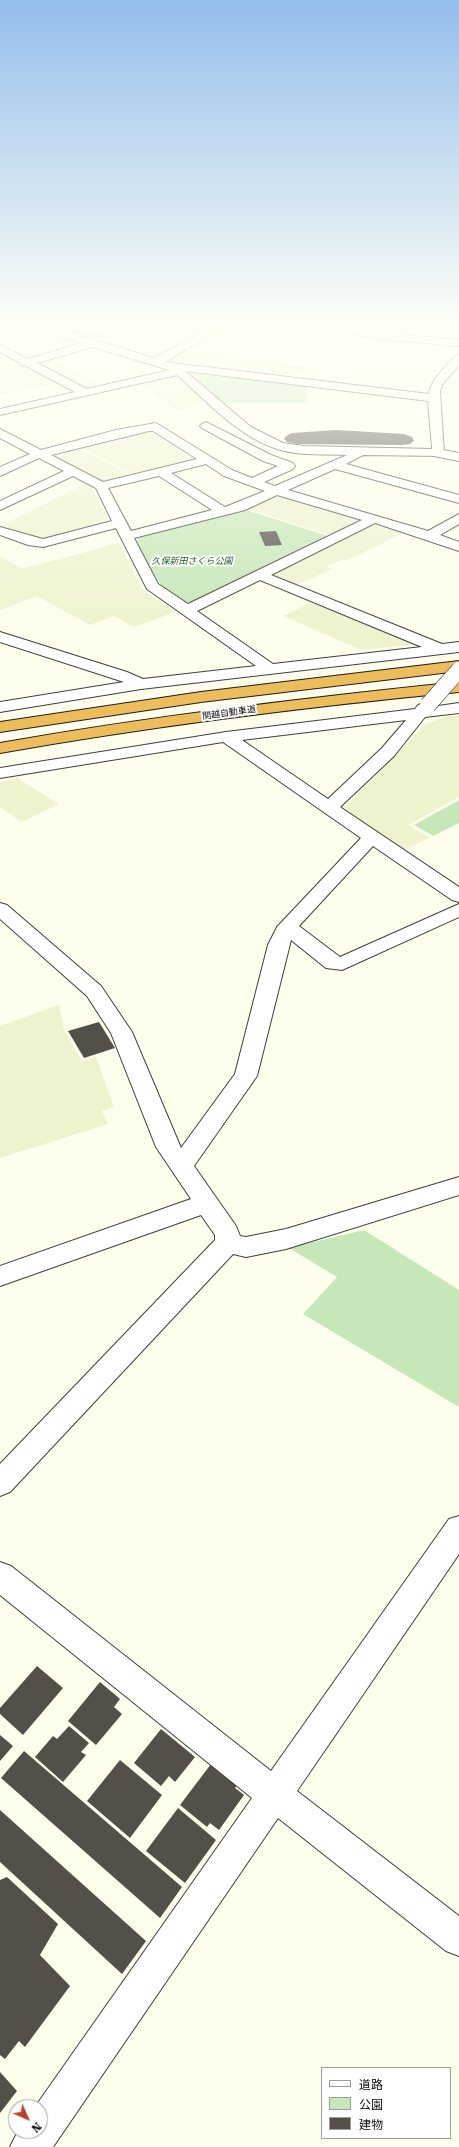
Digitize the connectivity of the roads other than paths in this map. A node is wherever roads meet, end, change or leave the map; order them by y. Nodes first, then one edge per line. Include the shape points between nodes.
1 (144, 428) edge
2 (156, 428) edge
3 (198, 428) edge
4 (210, 428) edge
5 (245, 428) edge
6 (437, 428) edge
7 (0, 433) edge
8 (169, 436) junction
9 (363, 452) junction
10 (39, 454) junction
11 (438, 454) junction
12 (459, 457) edge
13 (208, 460) junction
14 (335, 465) junction
15 (0, 472) edge
16 (72, 472) junction
17 (162, 472) junction
18 (253, 482) junction
19 (101, 486) junction
20 (276, 491) junction
21 (459, 499) edge
22 (0, 506) edge
23 (222, 511) junction
24 (459, 518) edge
25 (372, 520) junction
26 (120, 523) junction
27 (0, 531) edge
28 (126, 536) junction
29 (429, 536) junction
30 (459, 547) edge
31 (259, 575) junction
32 (186, 611) junction
33 (0, 637) edge
34 (459, 647) edge
35 (441, 649) junction
36 (459, 666) edge
37 (269, 668) junction
38 (459, 670) edge
39 (141, 684) junction
40 (459, 687) edge
41 (0, 707) edge
42 (459, 708) edge
43 (423, 709) junction
44 (0, 727) edge
45 (226, 737) junction
46 (0, 748) edge
47 (0, 773) edge
48 (329, 808) junction
49 (371, 838) junction
50 (459, 896) edge
51 (0, 908) edge
52 (459, 910) edge
53 (287, 927) junction
54 (182, 1165) junction
55 (459, 1186) edge
56 (207, 1203) junction
57 (228, 1243) junction
58 (0, 1276) edge
59 (0, 1483) edge
60 (459, 1529) edge
61 (0, 1576) edge
62 (274, 1794) junction
63 (459, 1938) edge
64 (30, 2147) edge

1 - 10 street
2 - 8 street
3 - 8 street
4 - 18 street via 267,458 289,466
5 - 9 street via 282,447
6 - 11 street
7 - 10 street
8 - 13 street
9 - 11 street
9 - 14 street
10 - 15 street
10 - 16 street
11 - 12 street
13 - 17 street
13 - 18 street via 228,473
14 - 20 street
14 - 21 street
16 - 19 street
16 - 22 street
17 - 19 street
17 - 23 street
18 - 20 street
19 - 26 street
20 - 23 street via 240,507
20 - 25 street
23 - 28 street
24 - 29 street
25 - 29 street
25 - 31 street
26 - 27 street via 43,543
26 - 28 street
28 - 32 street via 152,586
29 - 30 street
31 - 32 street
31 - 35 street
32 - 37 street
33 - 39 street via 121,675
34 - 35 street
35 - 37 street
36 - 44 highway, 関越自動車道 via 209,696
37 - 39 street
38 - 43 street, bridge
39 - 41 street
40 - 46 highway, 関越自動車道 via 327,700 139,725
42 - 43 street
43 - 45 street
43 - 48 street via 388,752
45 - 47 street
45 - 48 street
48 - 49 street
49 - 50 street
49 - 53 street
51 - 54 street via 94,991 121,1032 168,1147
52 - 53 street via 342,964 333,963
53 - 54 street via 278,945 246,1076
54 - 56 street
55 - 57 street via 286,1239 246,1246
56 - 57 street via 226,1232
56 - 58 street
57 - 59 street
60 - 62 street
61 - 62 street
62 - 63 street
62 - 64 street

